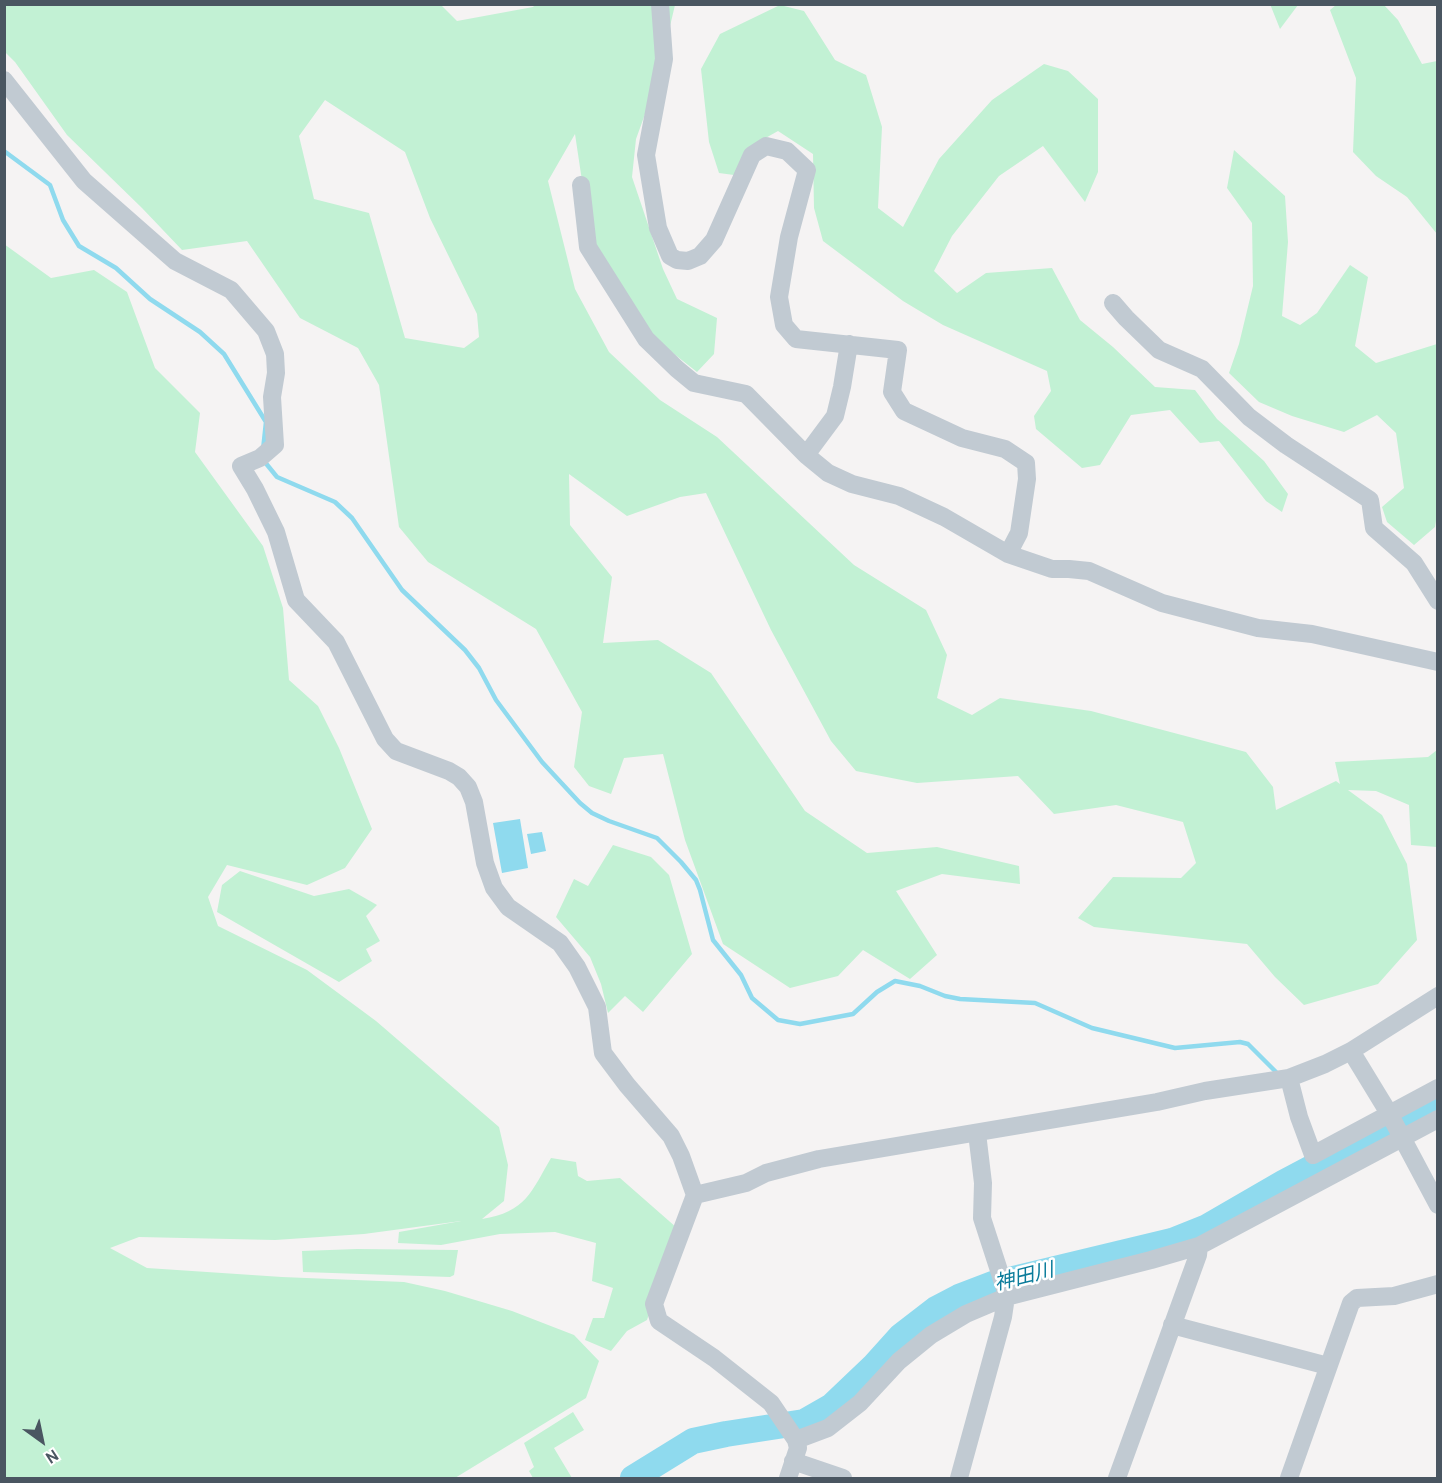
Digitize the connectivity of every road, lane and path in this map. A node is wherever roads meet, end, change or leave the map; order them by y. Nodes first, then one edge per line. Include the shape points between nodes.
1 (660, 4) edge
2 (4, 80) edge
3 (581, 185) dead end
4 (1113, 303) dead end
5 (849, 344) junction
6 (806, 455) junction
7 (1008, 554) junction
8 (1437, 601) edge
9 (1437, 662) edge
10 (1437, 996) edge
11 (1351, 1051) junction
12 (1289, 1078) junction
13 (1437, 1088) edge
14 (1437, 1119) edge
15 (1396, 1127) junction
16 (977, 1133) junction
17 (695, 1195) junction
18 (1437, 1205) edge
19 (1199, 1246) junction
20 (1437, 1284) edge
21 (1004, 1287) junction
22 (1172, 1325) junction
23 (1328, 1366) junction
24 (790, 1431) junction
25 (790, 1470) edge
26 (843, 1479) edge
27 (959, 1479) edge
28 (1117, 1479) edge
29 (1289, 1479) edge

1 - 5 street via 664,59 646,155 658,228 670,256 688,261 700,256 714,240 752,155 766,146 787,151 807,170 789,237 779,297 784,325 796,339
2 - 17 street via 84,181 175,261 231,290 266,331 276,373 272,397 275,445 241,466 276,532 296,600 336,642 385,739 396,751 449,771 468,787 494,888 508,907 560,943 578,967 597,1007 603,1053 671,1136
3 - 6 street via 588,247 646,339 694,383 746,394
4 - 8 street via 1159,350 1202,369 1249,417 1370,500 1374,528 1414,563
5 - 6 street via 835,416
5 - 7 street via 898,350 892,392 904,411 962,438 1005,449 1026,463 1019,533
6 - 7 street via 828,473 899,496
7 - 9 street via 1053,569 1089,571 1162,603 1258,628 1312,634
10 - 11 street
11 - 12 street
11 - 15 street
12 - 15 street via 1313,1155
12 - 16 street
13 - 15 street
14 - 15 street
15 - 18 street
15 - 19 street
16 - 17 street via 819,1159
16 - 21 street via 983,1183 982,1218
17 - 24 street via 654,1304 659,1321 771,1403
19 - 21 street via 1151,1260
19 - 22 street
20 - 23 street via 1394,1296 1357,1298 1351,1303
21 - 24 street via 931,1335 899,1361 860,1404 828,1428
21 - 27 street via 1003,1317
22 - 23 street
22 - 28 street
23 - 29 street
24 - 25 street via 798,1448
25 - 26 street

